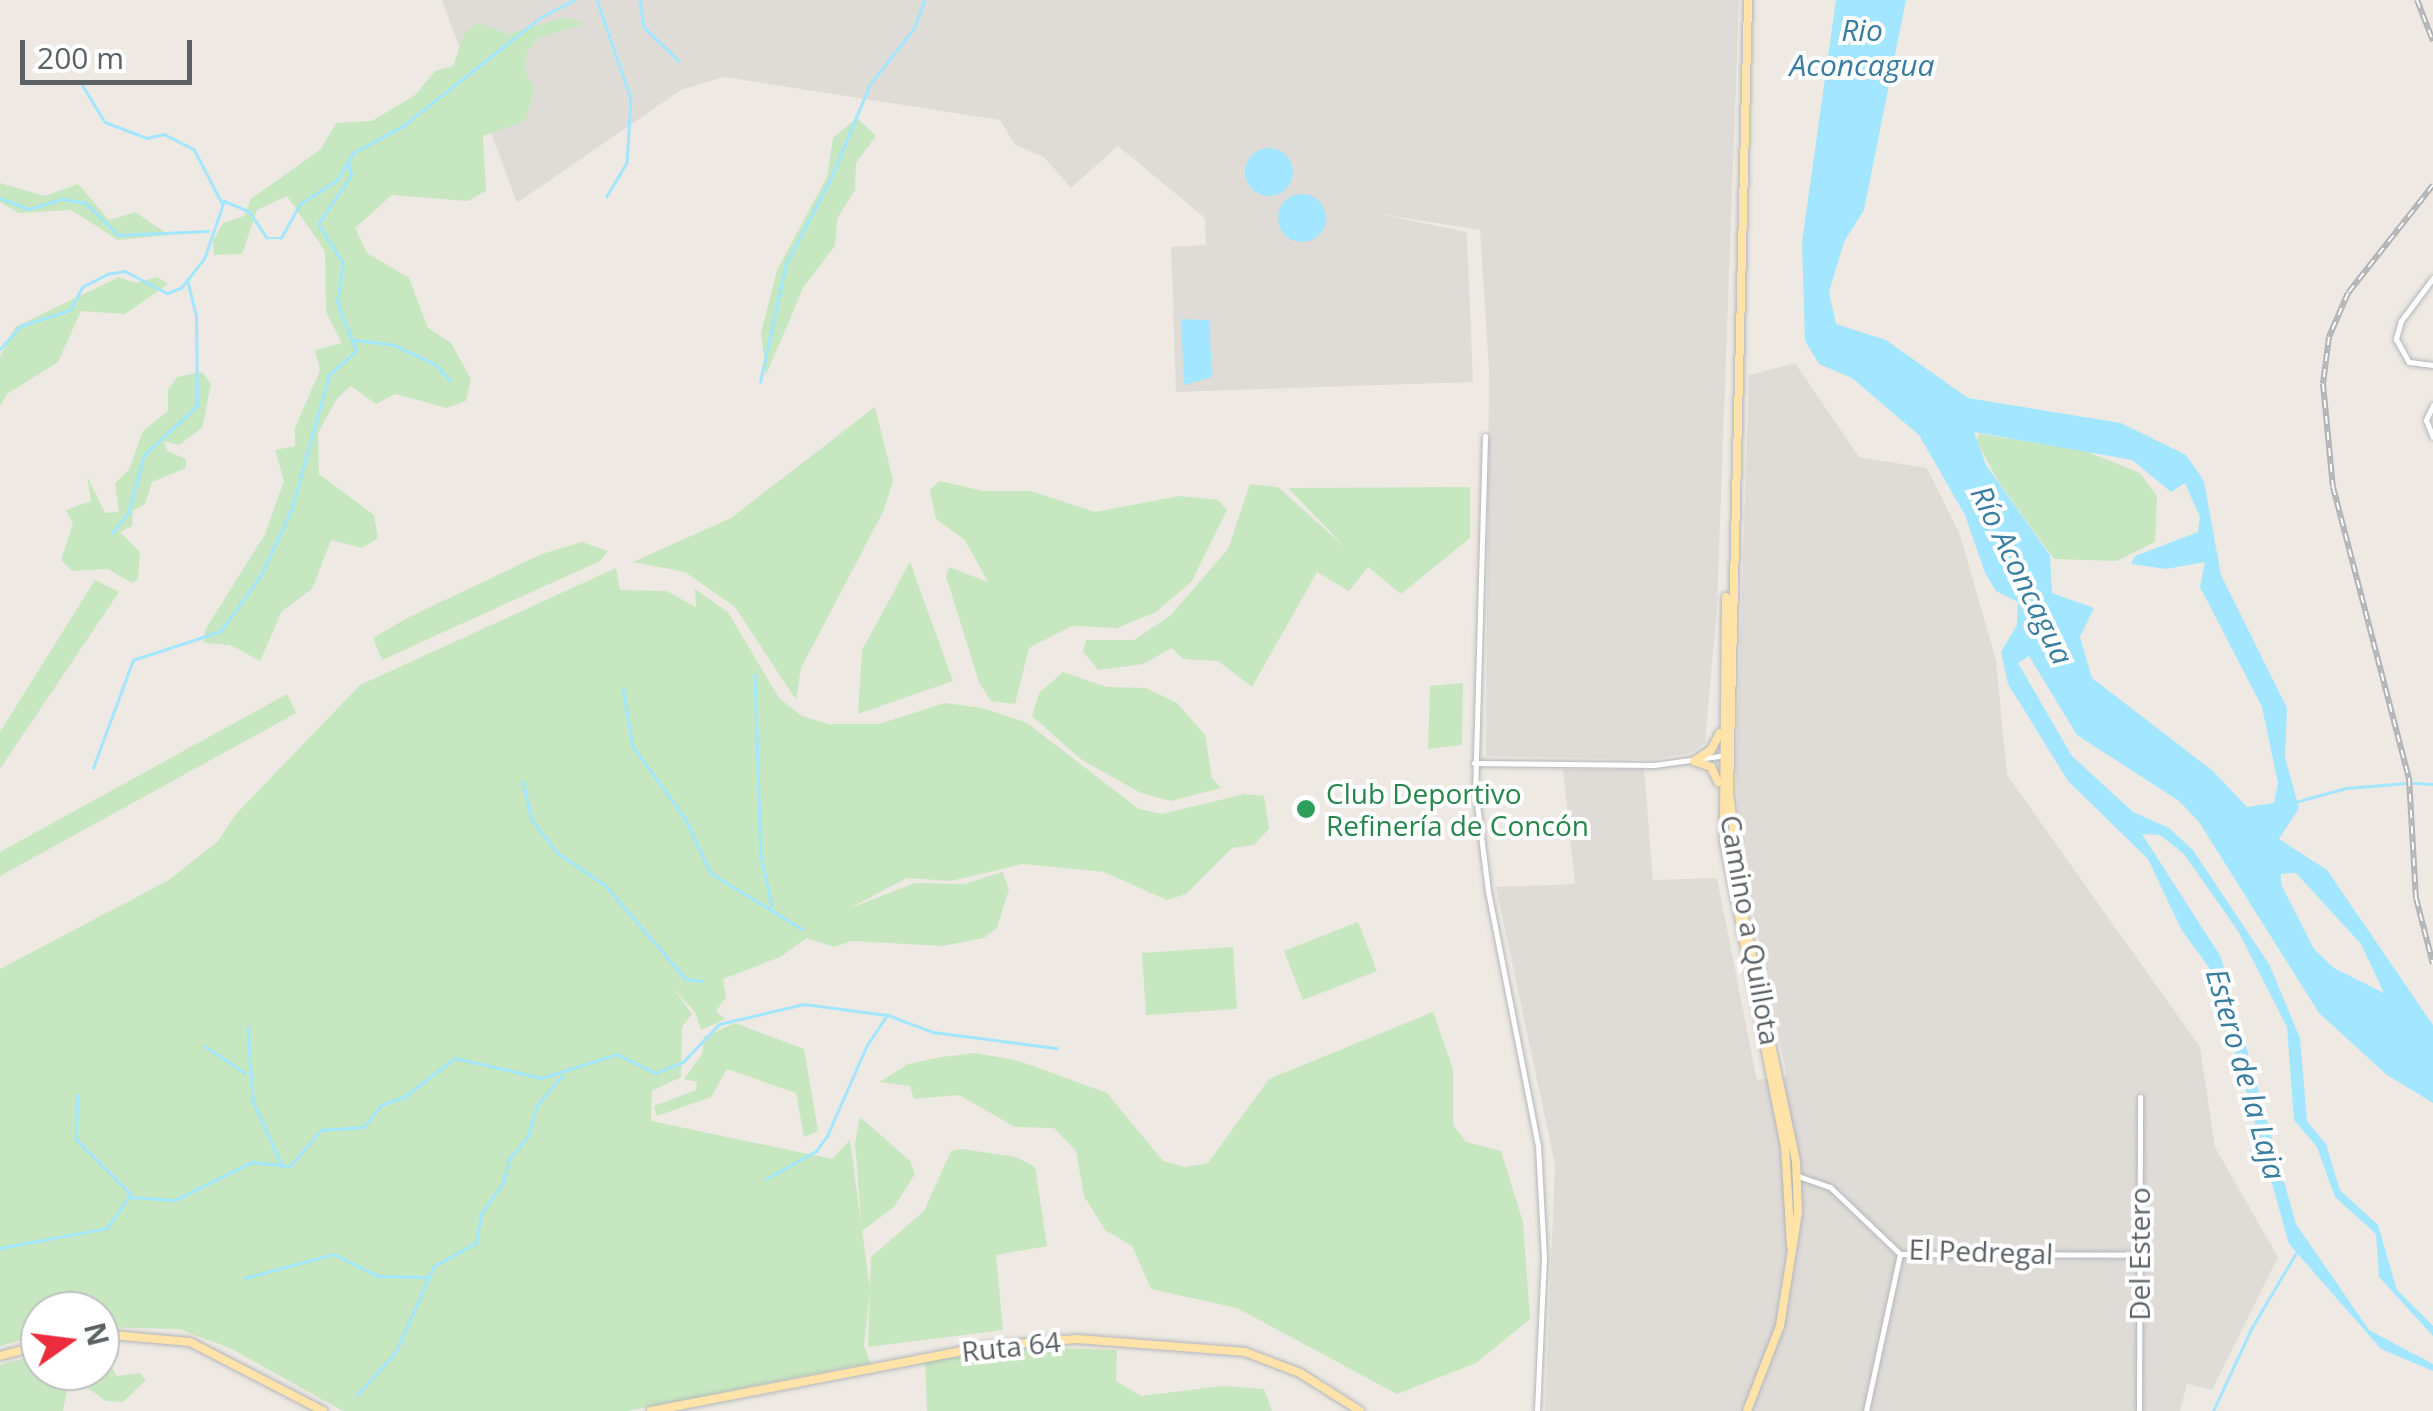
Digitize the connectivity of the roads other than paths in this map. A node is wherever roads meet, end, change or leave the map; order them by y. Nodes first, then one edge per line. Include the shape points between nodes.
1 (1748, 0) edge
2 (2433, 278) edge
3 (2433, 365) edge
4 (2433, 405) edge
5 (1485, 436) dead end
6 (2433, 437) edge
7 (1733, 442) junction
8 (1723, 709) junction
9 (1725, 755) junction
10 (1694, 760) junction
11 (1474, 762) junction
12 (1722, 803) junction
13 (2140, 1097) dead end
14 (1793, 1176) junction
15 (1900, 1254) junction
16 (2140, 1255) junction
17 (120, 1336) edge
18 (323, 1411) edge
19 (651, 1411) edge
20 (1360, 1411) edge
21 (1537, 1411) edge
22 (1747, 1411) edge
23 (1866, 1411) edge
24 (2139, 1411) edge

1 - 7 main road, Camino a Quillota
2 - 3 street via 2396,338 2409,362
4 - 6 street via 2426,420
5 - 11 street
7 - 8 main road, Camino a Quillota
7 - 9 main road, Camino a Quillota
8 - 9 main road, Camino a Quillota
8 - 10 main road via 1716,744
9 - 10 street
9 - 12 main road, Camino a Quillota
9 - 14 main road, Camino a Quillota via 1737,876
10 - 11 street
10 - 12 main road via 1714,770
11 - 21 street via 1488,891 1538,1146 1544,1257
12 - 14 main road, Camino a Quillota via 1734,899
13 - 16 street, Del Estero
14 - 15 street, El Pedregal via 1830,1187
14 - 22 main road, Camino a Quillota via 1787,1296
15 - 16 street, El Pedregal
15 - 23 street
16 - 24 street, Del Estero
17 - 18 main road via 190,1342
19 - 20 main road, Ruta 64 via 990,1346 1077,1339 1244,1352 1300,1372

